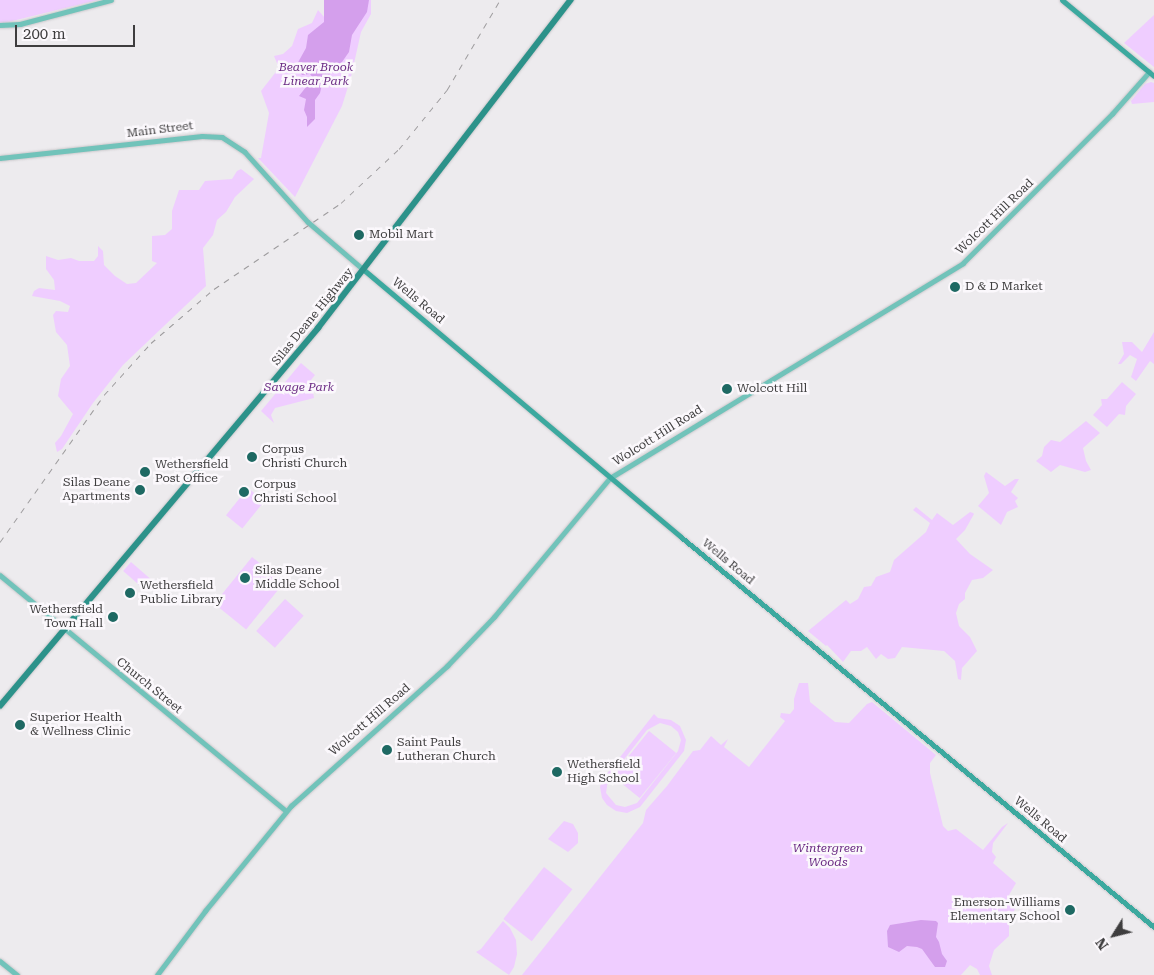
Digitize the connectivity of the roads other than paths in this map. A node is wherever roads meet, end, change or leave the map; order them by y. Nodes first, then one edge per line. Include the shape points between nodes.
1 (112, 0) edge
2 (571, 0) edge
3 (1062, 0) edge
4 (0, 25) edge
5 (1149, 72) junction
6 (1154, 76) edge
7 (0, 158) edge
8 (294, 206) joint
9 (364, 270) junction
10 (610, 478) junction
11 (0, 575) edge
12 (64, 628) junction
13 (0, 706) edge
14 (286, 811) junction
15 (1154, 927) edge
16 (0, 961) edge
17 (17, 975) edge
18 (157, 975) edge

1 - 4 street via 20,24
2 - 9 main road, Silas Deane Highway
3 - 5 main road
5 - 6 main road
5 - 10 street, Wolcott Hill Road via 1112,114 963,263
7 - 8 street, Main Street via 222,136 246,152
8 - 9 street, Wells Road via 314,228
9 - 10 main road, Wells Road
9 - 12 main road, Silas Deane Highway via 302,348
10 - 14 street, Wolcott Hill Road via 494,616 451,661
10 - 15 main road, Wells Road
11 - 12 street, Church Street
12 - 13 main road, Silas Deane Highway
12 - 14 street, Church Street
14 - 18 street, Wolcott Hill Road
16 - 17 street

